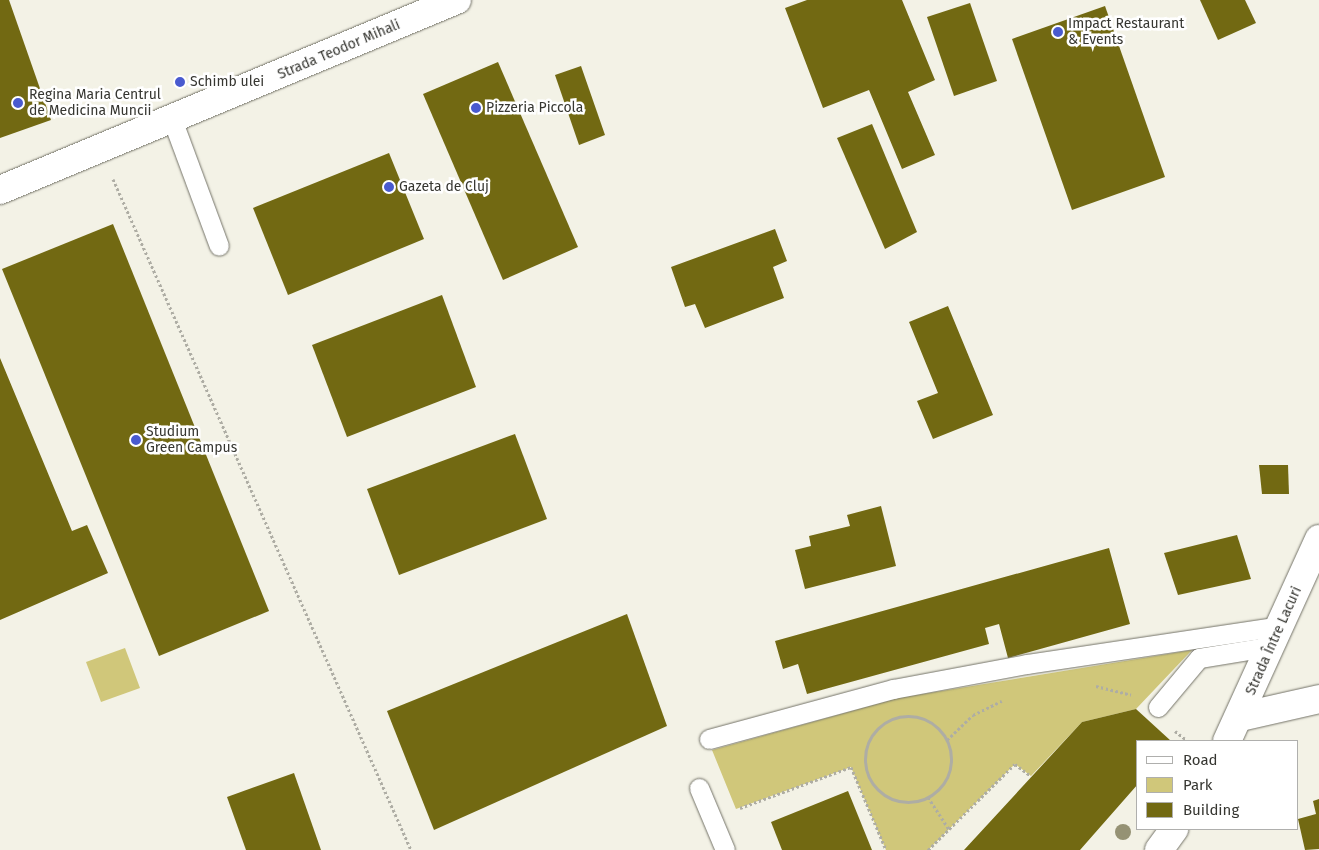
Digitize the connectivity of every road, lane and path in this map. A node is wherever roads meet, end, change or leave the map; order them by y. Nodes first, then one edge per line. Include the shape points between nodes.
1 (454, 0) edge
2 (172, 119) junction
3 (109, 170) dead end
4 (0, 190) edge
5 (219, 246) dead end
6 (1319, 540) edge
7 (1277, 636) junction
8 (1089, 685) dead end
9 (1009, 697) dead end
10 (1135, 698) dead end
11 (1319, 700) edge
12 (1158, 707) dead end
13 (1240, 717) junction
14 (1173, 729) dead end
15 (709, 739) dead end
16 (947, 740) junction
17 (1187, 740) edge
18 (1228, 740) edge
19 (1031, 776) dead end
20 (699, 788) dead end
21 (928, 797) junction
22 (712, 818) junction
23 (949, 829) junction
24 (1173, 830) edge
25 (411, 850) edge
26 (726, 850) edge
27 (886, 850) edge
28 (928, 850) edge
29 (1160, 850) edge

1 - 2 main road, Strada Teodor Mihali
2 - 4 main road, Strada Teodor Mihali
2 - 5 lane
3 - 25 path
6 - 7 main road, Strada Între Lacuri
7 - 12 lane via 1199,658
7 - 13 main road, Strada Între Lacuri
7 - 15 lane via 1027,664 893,689
8 - 10 path via 1128,692
9 - 16 path via 974,715
11 - 13 main road
13 - 18 main road, Strada Între Lacuri
14 - 17 path
16 - 21 path via 951,767 946,781
16 - 21 path via 928,720 901,716 888,720 869,740 865,767 870,782 880,793 908,803
19 - 23 path via 1015,764
20 - 22 lane
21 - 23 path
22 - 26 lane
22 - 27 path via 852,767
23 - 28 path
24 - 29 main road

